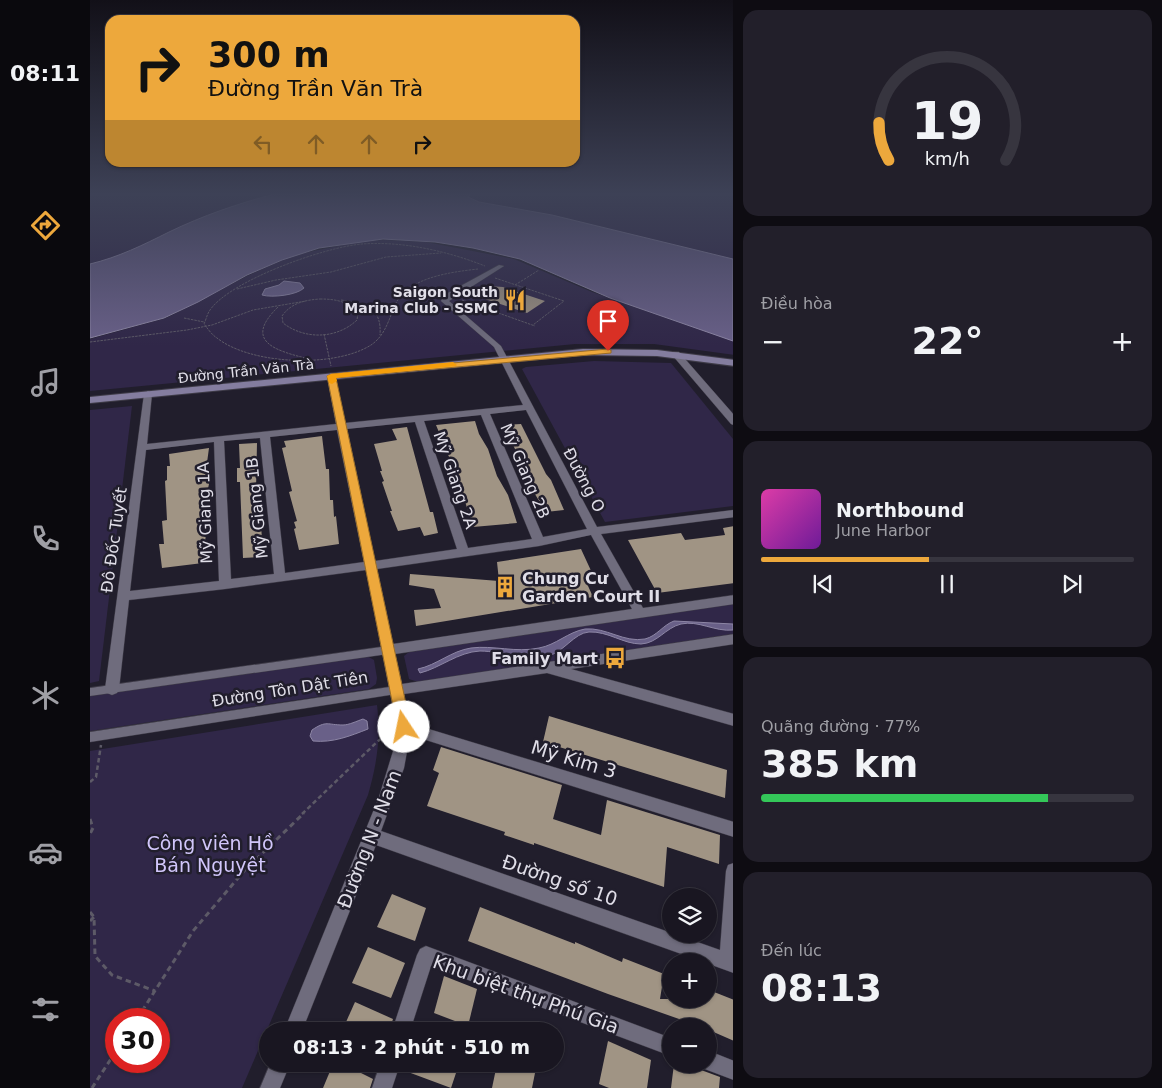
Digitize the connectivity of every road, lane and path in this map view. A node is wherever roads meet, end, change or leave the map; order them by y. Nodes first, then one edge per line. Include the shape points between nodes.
1 (356, 245) edge
2 (375, 245) edge
3 (446, 254) junction
4 (501, 266) dead end
5 (539, 270) dead end
6 (488, 279) dead end
7 (515, 285) junction
8 (233, 291) junction
9 (455, 298) dead end
10 (329, 299) junction
11 (306, 301) junction
12 (280, 306) junction
13 (184, 318) dead end
14 (204, 322) junction
15 (206, 327) junction
16 (324, 334) junction
17 (379, 337) junction
18 (90, 342) edge
19 (676, 354) junction
20 (329, 357) junction
21 (312, 359) junction
22 (504, 360) junction
23 (733, 363) edge
24 (331, 372) junction
25 (148, 394) junction
26 (90, 400) edge
27 (528, 407) junction
28 (484, 412) junction
29 (418, 418) junction
30 (733, 422) edge
31 (342, 426) junction
32 (266, 434) junction
33 (219, 440) junction
34 (142, 448) junction
35 (733, 513) edge
36 (594, 531) junction
37 (539, 542) junction
38 (464, 552) junction
39 (370, 564) junction
40 (280, 578) junction
41 (225, 585) junction
42 (123, 596) junction
43 (733, 600) edge
44 (640, 613) junction
45 (733, 639) edge
46 (388, 650) junction
47 (547, 668) junction
48 (112, 689) junction
49 (396, 690) junction
50 (90, 692) edge
51 (733, 720) edge
52 (404, 727) junction
53 (102, 736) junction
54 (90, 737) edge
55 (90, 782) edge
56 (90, 819) edge
57 (733, 830) edge
58 (90, 834) edge
59 (372, 836) junction
60 (733, 871) edge
61 (90, 912) edge
62 (94, 917) junction
63 (90, 921) edge
64 (731, 963) edge
65 (155, 991) junction
66 (144, 1008) edge
67 (297, 1022) edge
68 (404, 1022) edge
69 (662, 1044) edge
70 (717, 1064) edge
71 (105, 1068) edge
72 (733, 1071) edge
73 (277, 1072) edge
74 (387, 1072) edge
75 (92, 1088) edge
76 (270, 1088) edge
77 (382, 1088) edge

1 - 8 path via 302,259
2 - 3 path
3 - 8 path via 386,257 331,272
3 - 17 path via 489,269 466,271 409,288 400,296 391,321
4 - 22 street, Đường O via 444,300 497,346
5 - 7 path
6 - 7 path via 496,278
7 - 9 path via 564,302 534,325
8 - 14 path via 212,306
10 - 11 path
10 - 16 path via 352,306 358,317 347,328
10 - 17 path via 356,302 371,308 381,321
11 - 12 path
11 - 16 path via 286,310 282,321 296,332
12 - 15 path via 253,310
12 - 21 path via 263,323 263,339 279,350
13 - 14 path
14 - 15 path
15 - 18 path
15 - 21 path via 216,340 236,350 277,358
16 - 20 path
17 - 20 path via 361,349
19 - 22 main road, Đường Trần Văn Trà via 596,352
19 - 23 main road, Đường Trần Văn Trà
19 - 30 street
20 - 21 path
20 - 24 path
22 - 24 main road, Đường Trần Văn Trà
22 - 27 street, Đường O
24 - 25 main road, Đường Trần Văn Trà
24 - 31 street, Đường N - Nam
25 - 26 main road, Đường Trần Văn Trà
25 - 34 street, Đô Đốc Tuyết
27 - 28 street
27 - 36 street, Đường O
28 - 29 street
28 - 37 street, Mỹ Giang 2B
29 - 31 street
29 - 38 street, Mỹ Giang 2A
31 - 32 street
31 - 39 street, Đường N - Nam
32 - 33 street
32 - 40 street, Mỹ Giang 1B
33 - 34 street
33 - 41 street, Mỹ Giang 1A
34 - 42 street, Đô Đốc Tuyết
35 - 36 street
36 - 37 street
36 - 44 street, Đường O
37 - 38 street
38 - 39 street
39 - 40 street
39 - 46 street, Đường N - Nam
40 - 41 street
41 - 42 street
42 - 48 street, Đô Đốc Tuyết
43 - 44 street, Đường Tôn Dật Tiên
44 - 46 street, Đường Tôn Dật Tiên
45 - 47 street, Đường Tôn Dật Tiên
46 - 48 street, Đường Tôn Dật Tiên
46 - 49 street, Đường N - Nam
47 - 49 street, Đường Tôn Dật Tiên
47 - 51 street
48 - 50 street, Đường Tôn Dật Tiên
49 - 52 street, Đường N - Nam
49 - 53 street, Đường Tôn Dật Tiên
52 - 57 street, Mỹ Kim 3
52 - 59 street, Đường N - Nam via 398,762
52 - 65 path via 378,741 244,871 193,931
53 - 54 street, Đường Tôn Dật Tiên
53 - 55 path via 96,777
56 - 58 path via 93,828
59 - 64 street, Đường số 10
59 - 67 street, Đường N - Nam
60 - 64 street
61 - 62 path
62 - 63 path
62 - 65 path via 95,956 112,975
65 - 66 path
68 - 69 street, Khu biệt thự Phú Gia via 426,955
70 - 72 street
71 - 75 path
73 - 76 street
74 - 77 street

